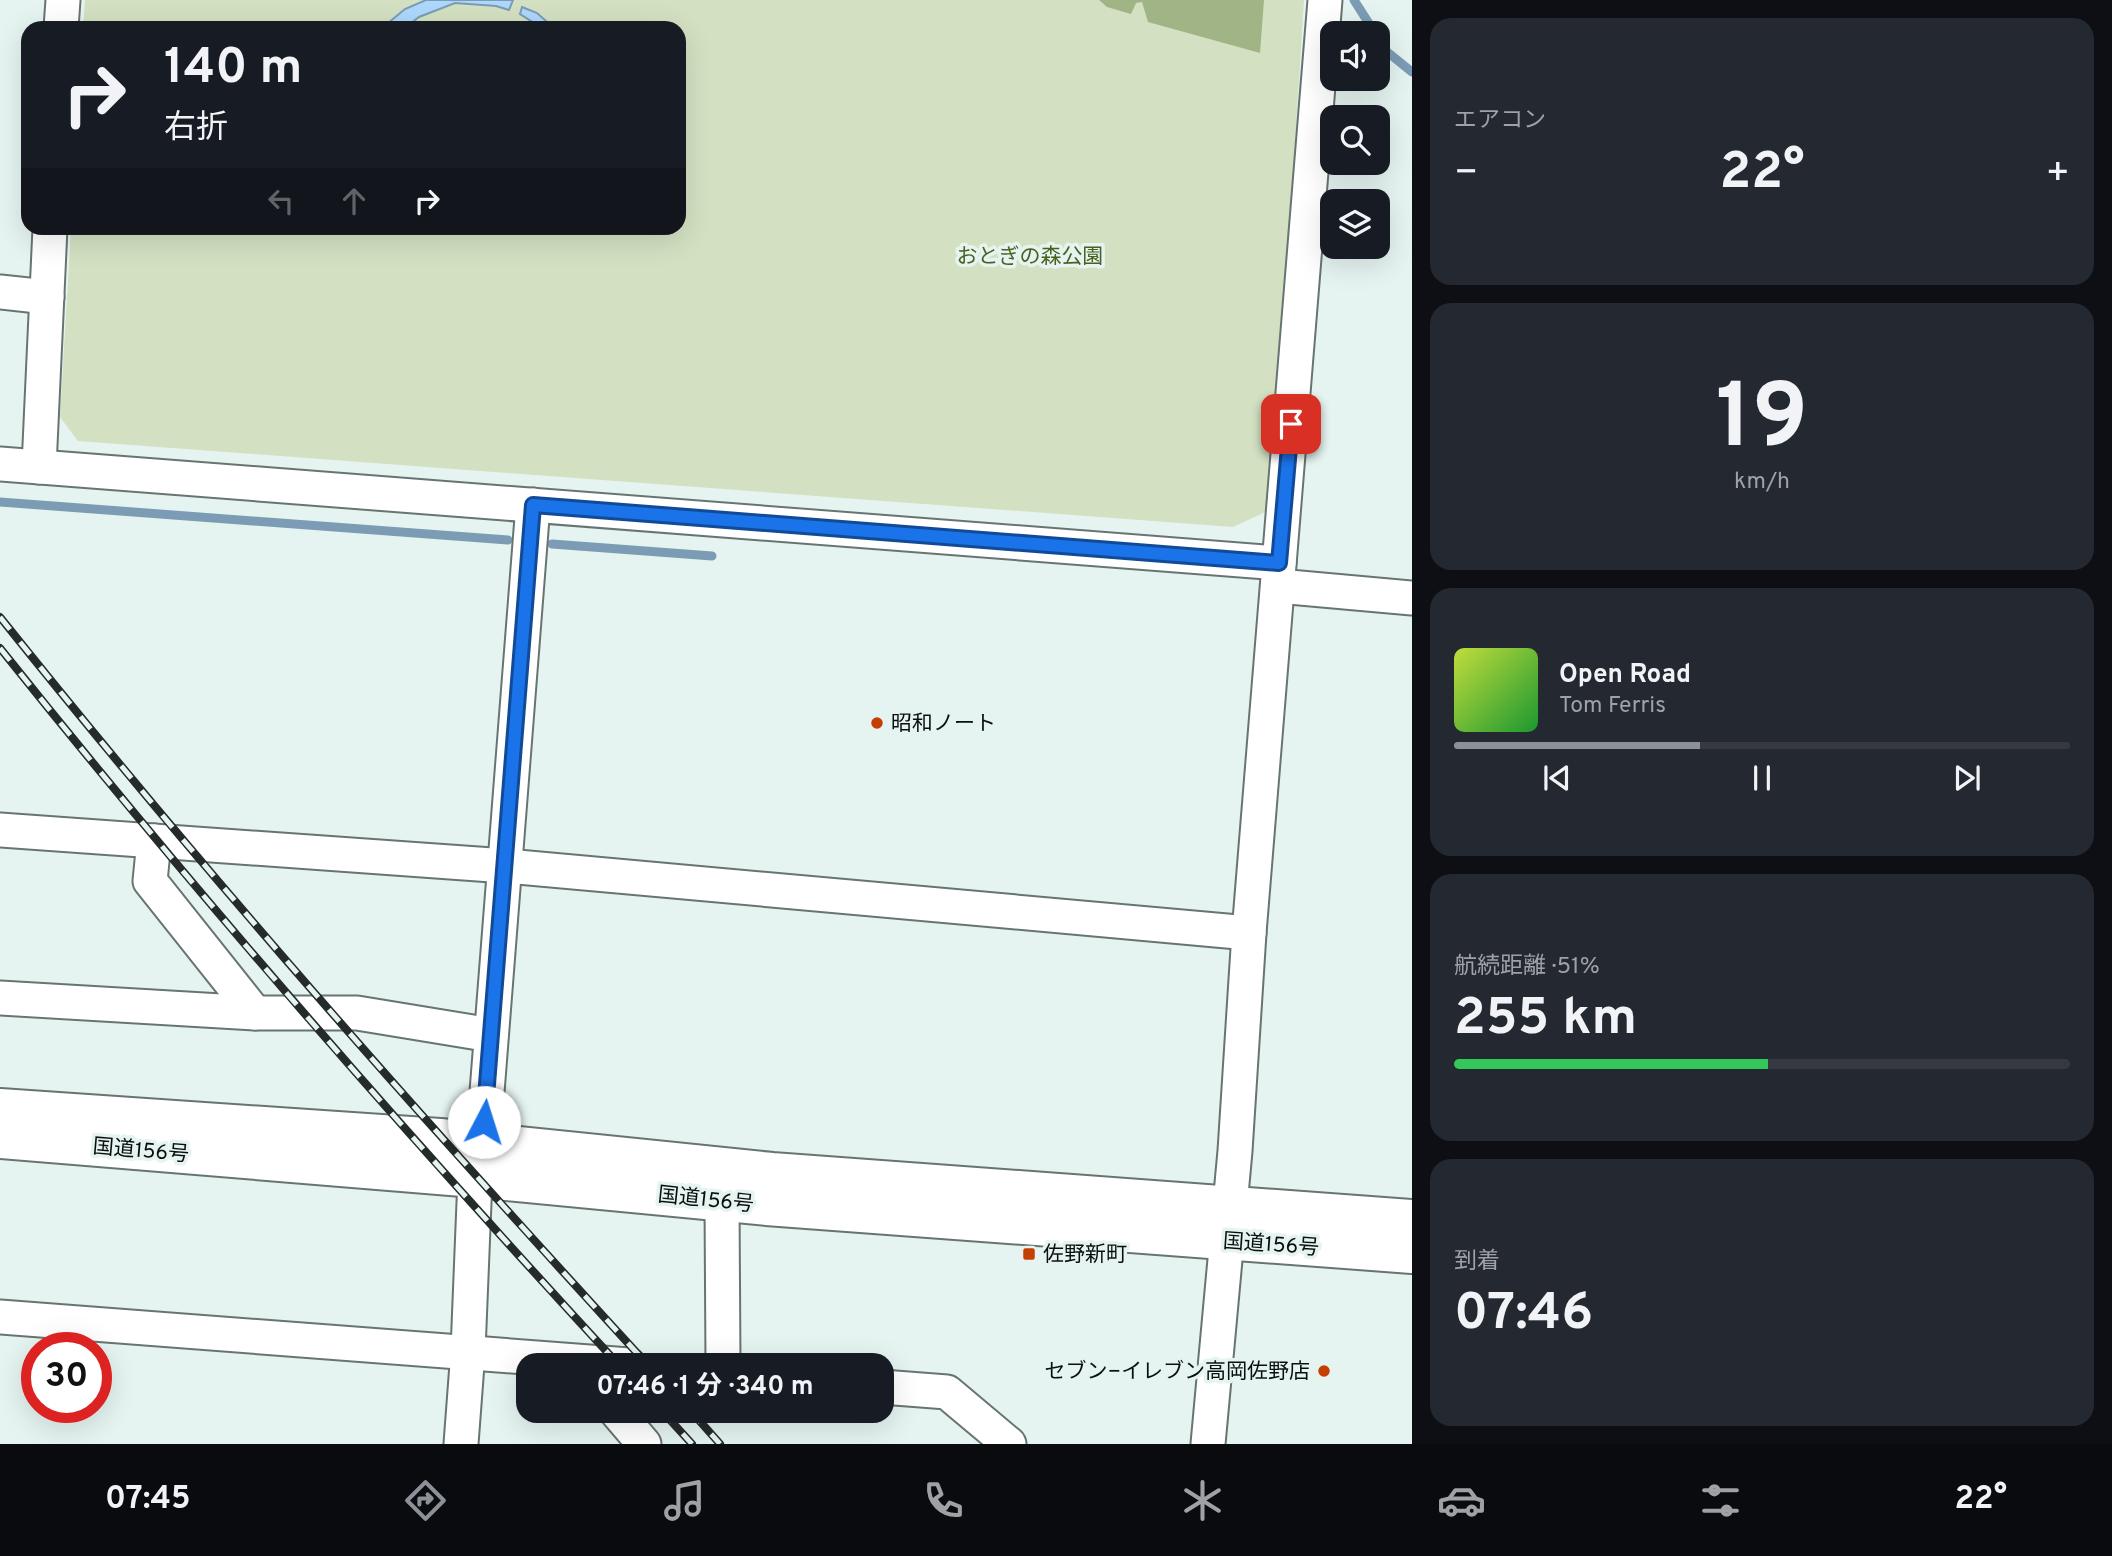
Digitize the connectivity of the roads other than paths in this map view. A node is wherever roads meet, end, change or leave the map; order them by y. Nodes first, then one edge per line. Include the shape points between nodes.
1 (63, 0) edge
2 (1325, 0) edge
3 (62, 21) edge
4 (50, 235) edge
5 (0, 292) edge
6 (47, 297) junction
7 (0, 464) edge
8 (39, 467) junction
9 (533, 505) junction
10 (1279, 575) junction
11 (1412, 598) edge
12 (0, 830) edge
13 (154, 841) junction
14 (506, 866) junction
15 (1249, 933) junction
16 (0, 998) edge
17 (255, 1013) junction
18 (491, 1035) junction
19 (0, 1108) edge
20 (0, 1139) edge
21 (479, 1160) junction
22 (722, 1201) junction
23 (1229, 1204) junction
24 (1412, 1219) edge
25 (1227, 1241) junction
26 (1412, 1254) edge
27 (0, 1317) edge
28 (468, 1351) junction
29 (723, 1353) edge
30 (516, 1356) edge
31 (894, 1388) edge
32 (626, 1423) edge
33 (461, 1444) edge
34 (645, 1444) edge
35 (1009, 1444) edge
36 (1209, 1444) edge

1 - 3 street
2 - 10 street
4 - 6 street
5 - 6 street
6 - 8 street
7 - 8 street
8 - 9 street
9 - 10 street
9 - 14 street
10 - 11 street
10 - 15 street
12 - 13 street
13 - 14 street
13 - 17 street via 150,881
14 - 15 street
14 - 18 street
15 - 23 street
16 - 17 street
17 - 18 street via 357,1013
18 - 21 street
19 - 21 highway, 国道156号
20 - 21 highway, 国道156号
21 - 22 highway, 国道156号
21 - 23 highway, 国道156号 via 772,1172
21 - 28 street
22 - 25 highway, 国道156号
22 - 29 street
23 - 24 highway, 国道156号
23 - 25 street
25 - 26 highway, 国道156号
25 - 36 street
27 - 28 street
28 - 30 street
28 - 33 street
31 - 35 street via 947,1392
32 - 34 street

